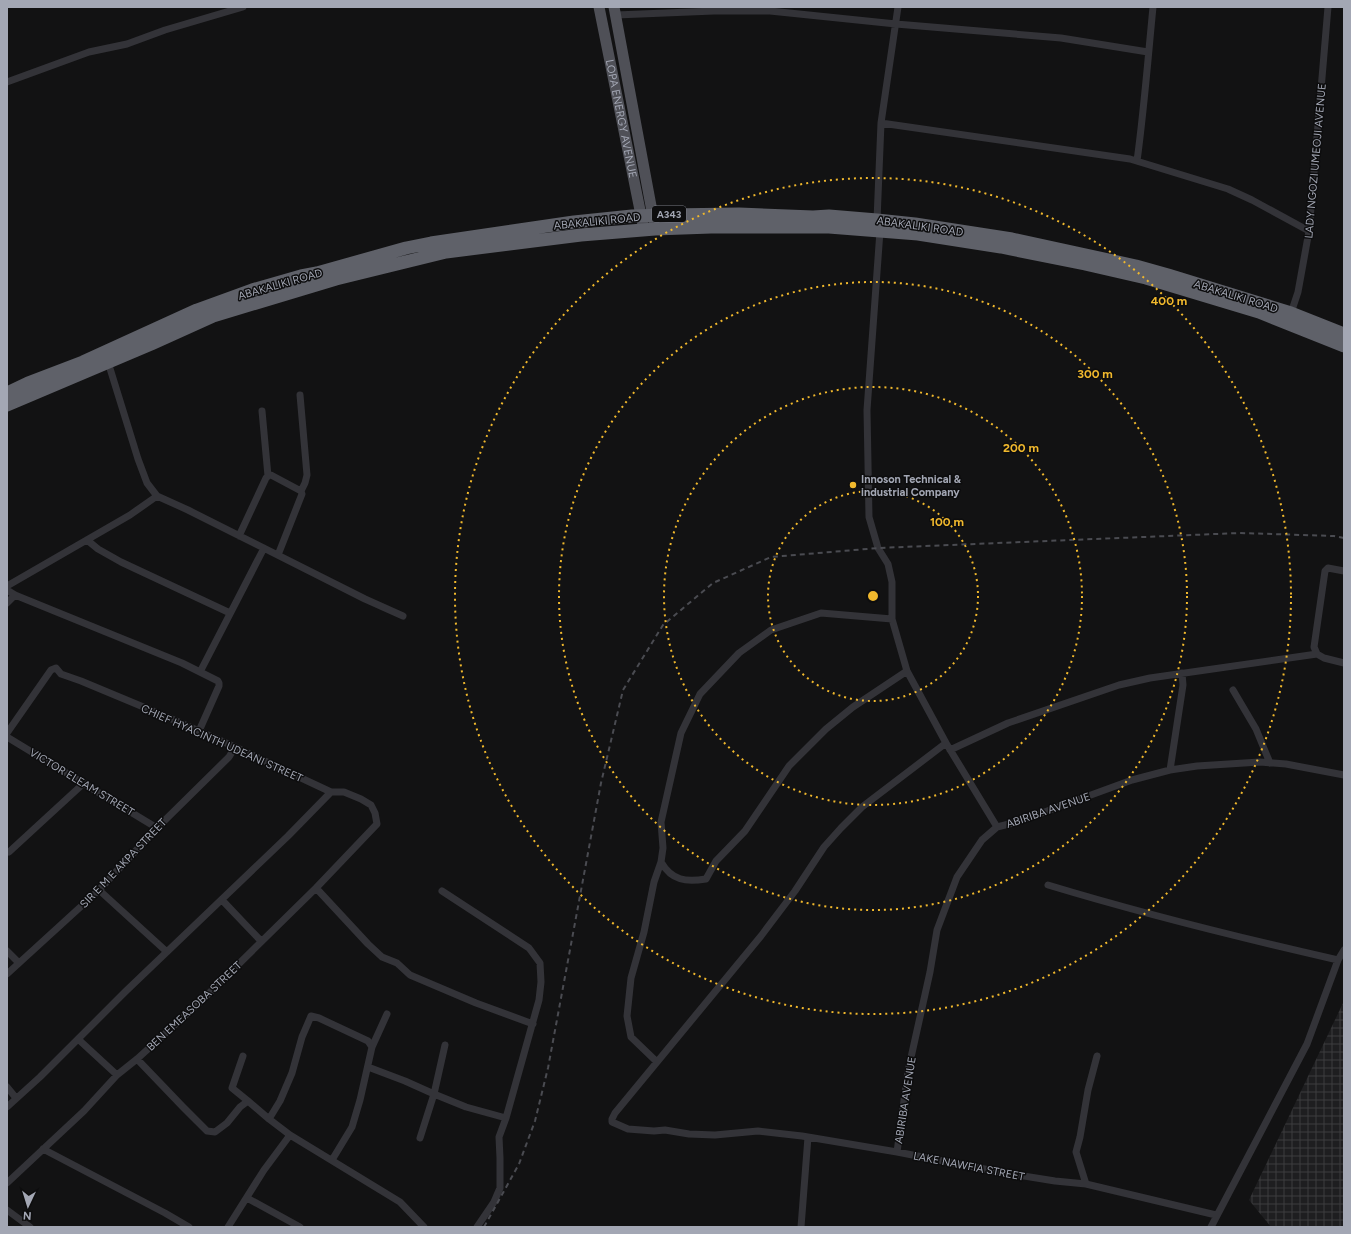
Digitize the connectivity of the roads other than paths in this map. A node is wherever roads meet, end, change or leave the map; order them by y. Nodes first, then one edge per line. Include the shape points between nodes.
1 (243, 7) edge
2 (599, 7) edge
3 (898, 7) edge
4 (1153, 7) edge
5 (1328, 7) edge
6 (615, 11) edge
7 (896, 24) junction
8 (1148, 52) junction
9 (7, 82) edge
10 (881, 123) junction
11 (1138, 161) junction
12 (647, 216) junction
13 (879, 225) junction
14 (650, 229) junction
15 (1309, 231) junction
16 (1291, 313) junction
17 (1344, 334) edge
18 (1344, 346) edge
19 (108, 362) junction
20 (7, 393) edge
21 (300, 395) dead end
22 (7, 405) edge
23 (262, 410) dead end
24 (268, 476) junction
25 (302, 491) junction
26 (158, 496) junction
27 (239, 536) junction
28 (87, 540) junction
29 (264, 548) junction
30 (278, 555) junction
31 (1344, 571) edge
32 (7, 586) edge
33 (7, 590) edge
34 (15, 595) junction
35 (7, 603) edge
36 (230, 613) junction
37 (403, 616) dead end
38 (892, 619) junction
39 (1317, 654) junction
40 (1344, 663) edge
41 (907, 671) junction
42 (200, 672) junction
43 (1182, 673) junction
44 (1233, 690) dead end
45 (200, 731) junction
46 (7, 733) edge
47 (7, 737) edge
48 (946, 743) junction
49 (235, 746) junction
50 (950, 750) junction
51 (1270, 763) junction
52 (1170, 770) junction
53 (1344, 775) edge
54 (84, 783) junction
55 (331, 792) junction
56 (377, 824) joint
57 (998, 827) junction
58 (157, 828) junction
59 (9, 852) dead end
60 (662, 862) junction
61 (1048, 885) dead end
62 (316, 888) junction
63 (99, 890) junction
64 (442, 891) dead end
65 (222, 900) junction
66 (261, 941) junction
67 (1344, 950) edge
68 (7, 951) edge
69 (167, 952) junction
70 (1338, 960) junction
71 (19, 963) junction
72 (7, 974) edge
73 (387, 1014) dead end
74 (533, 1024) junction
75 (78, 1039) junction
76 (446, 1045) dead end
77 (372, 1047) junction
78 (243, 1056) dead end
79 (1097, 1056) dead end
80 (137, 1059) junction
81 (657, 1062) junction
82 (368, 1067) junction
83 (117, 1075) junction
84 (7, 1088) edge
85 (434, 1094) junction
86 (16, 1098) junction
87 (248, 1101) junction
88 (7, 1107) edge
89 (506, 1118) junction
90 (270, 1119) junction
91 (290, 1135) junction
92 (808, 1137) junction
93 (420, 1138) dead end
94 (43, 1149) junction
95 (897, 1152) junction
96 (332, 1160) junction
97 (7, 1183) edge
98 (1086, 1184) junction
99 (247, 1198) junction
100 (7, 1210) edge
101 (1216, 1215) junction
102 (30, 1227) edge
103 (189, 1227) edge
104 (228, 1227) edge
105 (300, 1227) edge
106 (424, 1227) edge
107 (477, 1227) edge
108 (801, 1227) edge
109 (1210, 1227) edge

1 - 9 street via 126,44 89,52
2 - 12 main road, LOPA ENERGY AVENUE via 628,157
3 - 7 street
4 - 8 street
5 - 15 street, LADY NGOZI UMEOJI AVENUE
6 - 7 street via 770,11
6 - 12 main road, LOPA ENERGY AVENUE
7 - 8 street via 1062,38
7 - 10 street
8 - 11 street
10 - 11 street
10 - 13 street
11 - 15 street via 1228,189
12 - 13 highway, ABAKALIKI ROAD / A343 via 829,216
12 - 14 main road, LOPA ENERGY AVENUE
12 - 20 highway, ABAKALIKI ROAD / A343 via 574,222 432,243 296,278 198,310
13 - 14 highway, ABAKALIKI ROAD / A343
13 - 16 highway, ABAKALIKI ROAD / A343 via 921,225 1012,239 1136,266
13 - 18 highway, ABAKALIKI ROAD / A343 via 1146,278 1259,312
13 - 38 street via 867,410 869,517 878,548 888,564 892,582
14 - 19 highway, ABAKALIKI ROAD / A343 via 581,235 453,252 397,264 336,279 213,316
15 - 16 street, LADY NGOZI UMEOJI AVENUE via 1298,292
16 - 17 highway, ABAKALIKI ROAD / A343
19 - 22 highway, ABAKALIKI ROAD / A343
19 - 26 street via 138,459 147,482
21 - 25 street via 308,475
23 - 24 street
24 - 25 street
24 - 27 street
25 - 30 street via 302,498
26 - 27 street
26 - 28 street
27 - 29 street
28 - 32 street
28 - 36 street via 121,562
29 - 30 street
29 - 36 street
30 - 37 street
31 - 39 street via 1328,568 1325,571 1314,648
33 - 34 street
34 - 35 street
34 - 42 street
36 - 42 street
38 - 41 street
38 - 60 street via 821,613 771,630 730,660 700,694 681,733 661,822
39 - 40 street
39 - 43 street
41 - 48 street
41 - 60 street via 853,707 826,729 789,766 745,831 716,861 706,879 694,881 674,877
42 - 45 street via 219,683
43 - 50 street via 1119,685 1008,723
43 - 52 street via 1183,685
44 - 51 street via 1256,729
45 - 46 street, CHIEF HYACINTH UDEANI STREET via 60,674 56,668 51,670
45 - 49 street, CHIEF HYACINTH UDEANI STREET
47 - 54 street, VICTOR ELEAM STREET
48 - 50 street
48 - 81 street via 862,807 841,828 761,936
49 - 55 street, CHIEF HYACINTH UDEANI STREET
49 - 58 street, SIR E M E AKPA STREET via 229,757
50 - 57 street
51 - 52 street, ABIRIBA AVENUE via 1197,766
51 - 53 street, ABIRIBA AVENUE
52 - 57 street, ABIRIBA AVENUE via 1132,780
54 - 58 street, VICTOR ELEAM STREET
54 - 59 street
55 - 56 street, CHIEF HYACINTH UDEANI STREET via 344,792 371,805
55 - 65 street
56 - 62 street, BEN EMEASOBA STREET
57 - 95 street, ABIRIBA AVENUE via 982,840 957,877 937,930 908,1071
58 - 63 street, SIR E M E AKPA STREET
60 - 81 street via 654,882 631,978 627,1016 631,1037
61 - 70 street via 1225,934
62 - 66 street, BEN EMEASOBA STREET
62 - 74 street via 382,957 397,963 410,975
63 - 69 street
63 - 71 street, SIR E M E AKPA STREET
64 - 74 street via 529,948 540,962 541,988
65 - 66 street
65 - 69 street
66 - 80 street, BEN EMEASOBA STREET
67 - 70 street
68 - 71 street
69 - 75 street
70 - 101 street via 1307,1044
71 - 72 street, SIR E M E AKPA STREET
73 - 77 street
74 - 89 street
75 - 83 street
75 - 86 street
76 - 85 street
77 - 82 street
77 - 90 street via 368,1041 311,1016 292,1073
78 - 87 street via 232,1088
79 - 98 street via 1076,1152
80 - 83 street, BEN EMEASOBA STREET
80 - 87 street via 207,1131 215,1132
81 - 92 street, LAKE NAWFIA STREET via 615,1113 612,1122 634,1130 715,1135 758,1131
82 - 85 street
82 - 96 street via 352,1127
83 - 94 street, BEN EMEASOBA STREET via 84,1111
84 - 86 street
85 - 89 street via 466,1107
85 - 93 street
86 - 88 street
87 - 90 street
89 - 107 street via 499,1137 500,1188
90 - 91 street
91 - 96 street
91 - 99 street
92 - 95 street, LAKE NAWFIA STREET
92 - 108 street
94 - 97 street, BEN EMEASOBA STREET
94 - 103 street
95 - 98 street, LAKE NAWFIA STREET via 1005,1173
96 - 106 street via 400,1202
98 - 101 street, LAKE NAWFIA STREET
99 - 104 street
99 - 105 street
100 - 102 street
101 - 109 street

